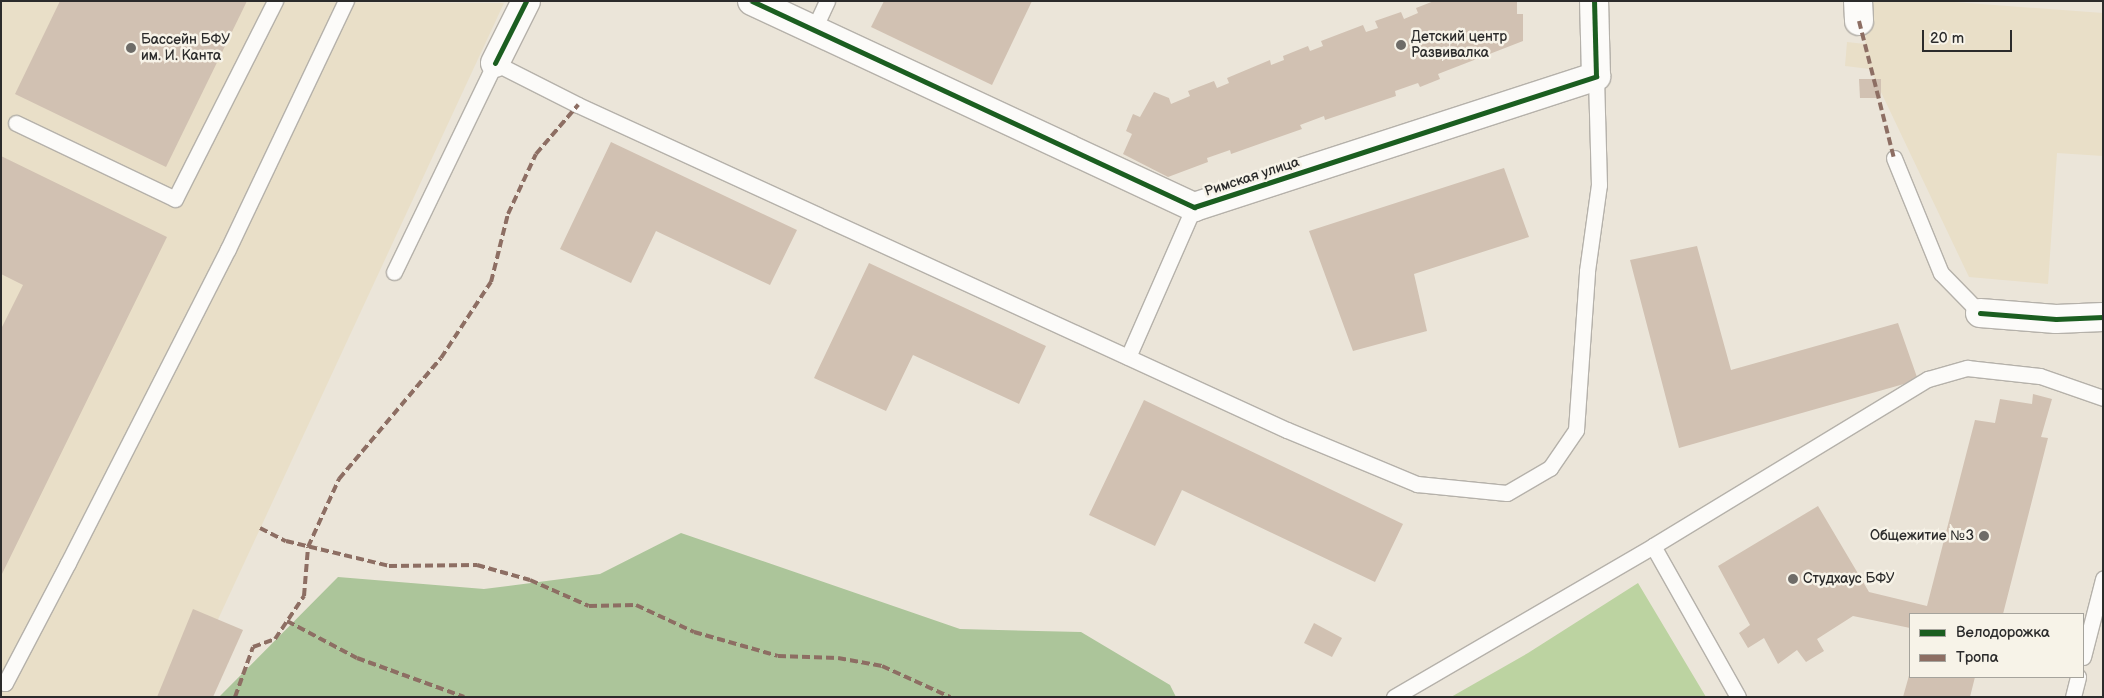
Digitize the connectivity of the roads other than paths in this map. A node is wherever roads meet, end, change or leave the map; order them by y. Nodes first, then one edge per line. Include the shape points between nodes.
1 (275, 1) edge
2 (346, 1) edge
3 (526, 1) edge
4 (752, 1) edge
5 (827, 1) edge
6 (1594, 1) edge
7 (813, 31) junction
8 (495, 63) junction
9 (1596, 76) junction
10 (16, 123) dead end
11 (1894, 158) dead end
12 (1194, 208) junction
13 (394, 272) dead end
14 (1980, 313) joint
15 (2103, 317) edge
16 (1128, 357) junction
17 (2103, 398) edge
18 (1653, 546) junction
19 (2103, 579) edge
20 (2096, 637) edge
21 (2084, 655) edge
22 (2078, 678) edge
23 (1, 682) edge
24 (1394, 697) edge
25 (1738, 697) edge
26 (2073, 697) edge

1 - 10 lane via 175,199
2 - 23 lane via 219,266 64,571 5,683
3 - 8 street
4 - 7 street, Римская улица
5 - 7 lane
6 - 9 street
7 - 12 street, Римская улица
8 - 13 lane
8 - 16 lane via 578,105
9 - 12 street, Римская улица
9 - 16 lane via 1599,185 1587,271 1576,430 1550,468 1507,493 1417,484 1287,430
11 - 14 lane via 1941,274
12 - 16 lane
14 - 15 street via 2056,319
17 - 18 lane via 2040,376 1967,368 1928,379
18 - 24 lane
18 - 25 lane
19 - 20 lane
20 - 21 lane
22 - 26 lane

